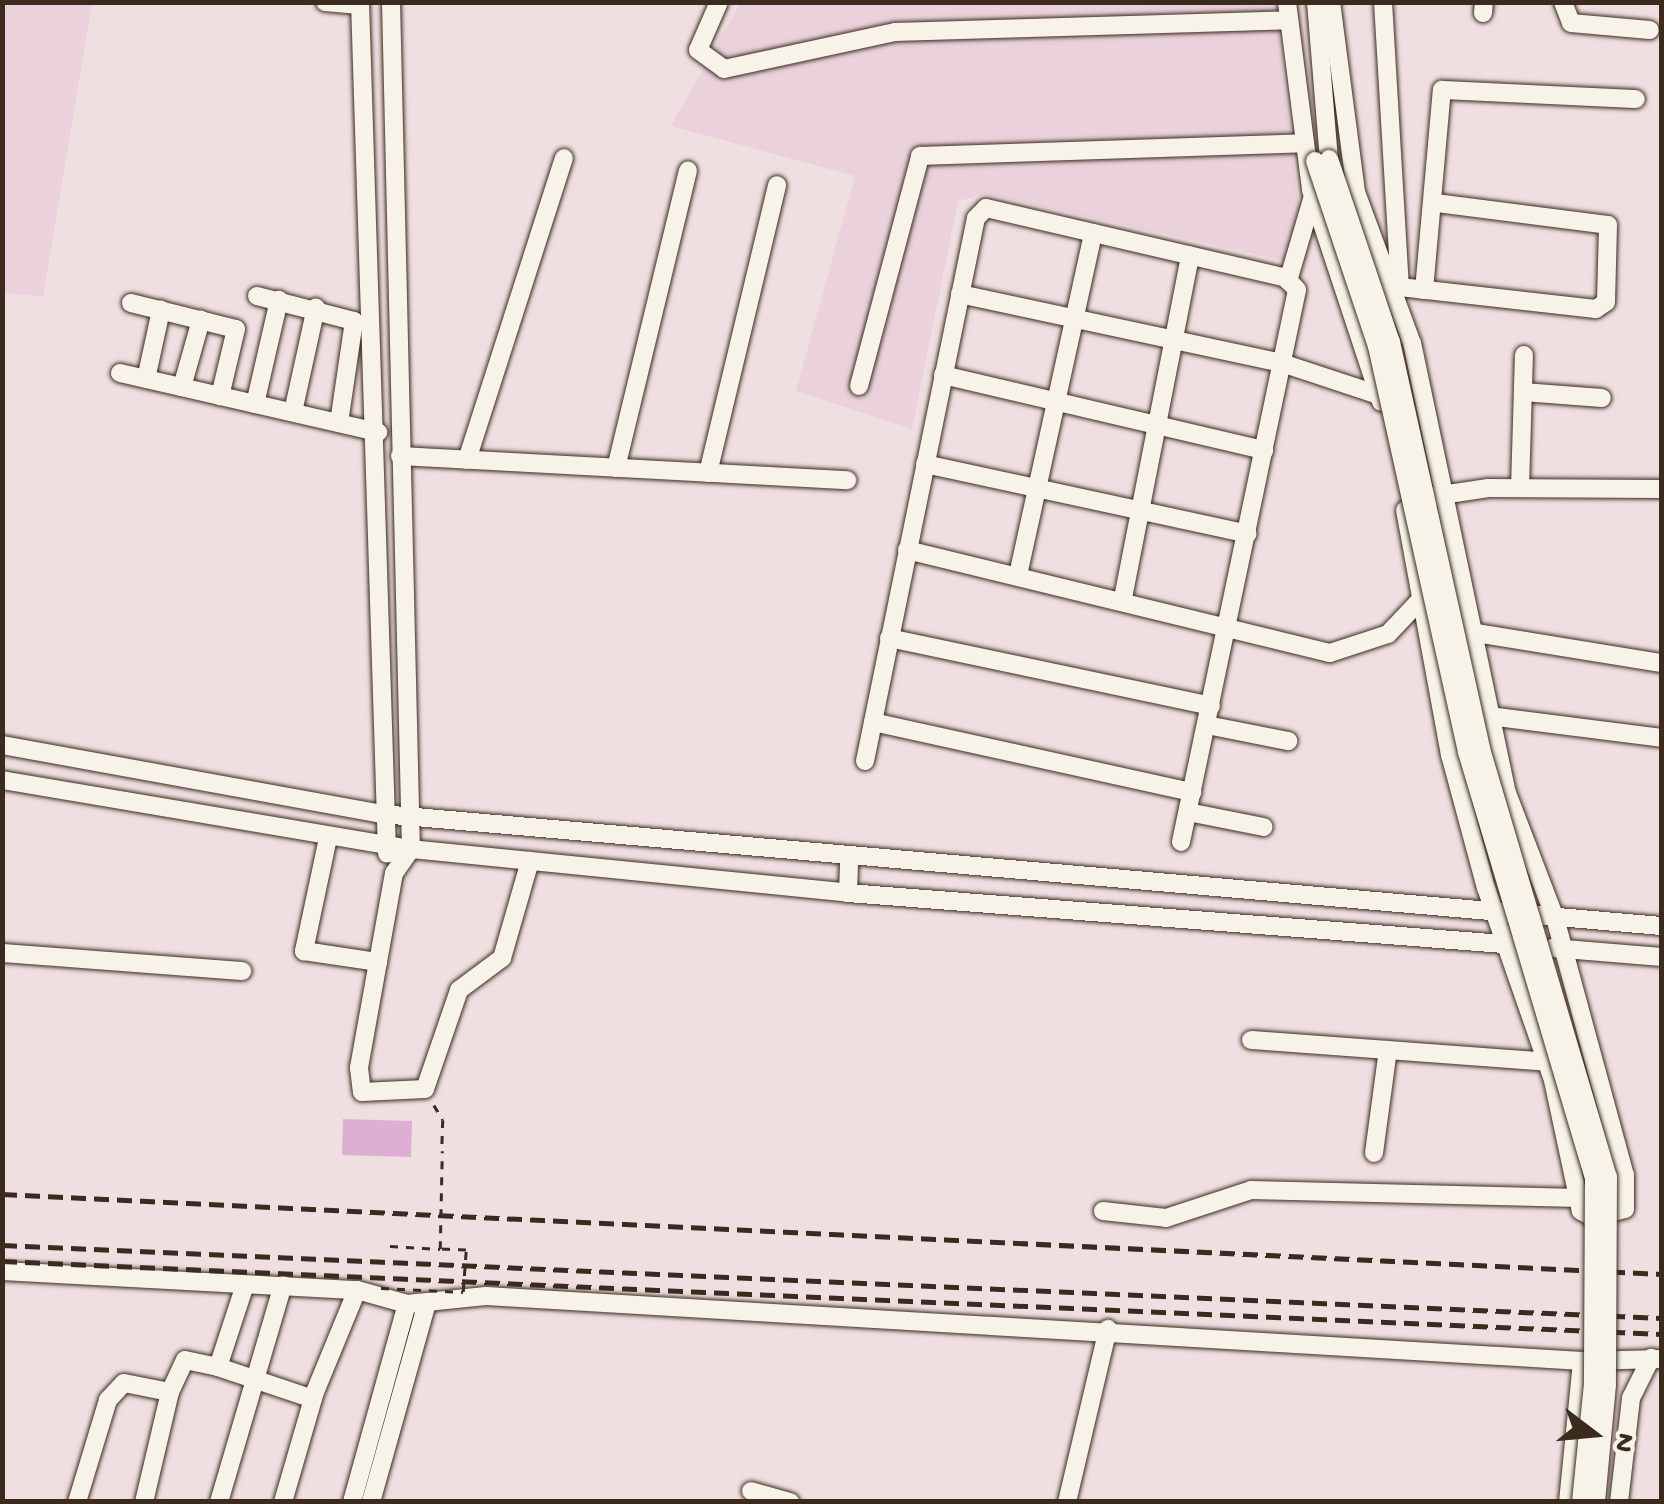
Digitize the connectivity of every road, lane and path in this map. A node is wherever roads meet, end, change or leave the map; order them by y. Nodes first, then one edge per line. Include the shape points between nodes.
1 (325, 2) edge
2 (390, 2) edge
3 (719, 2) edge
4 (1316, 2) edge
5 (1331, 2) edge
6 (1383, 2) edge
7 (1564, 2) edge
8 (360, 4) edge
9 (1292, 8) edge
10 (1650, 30) dead end
11 (391, 72) junction
12 (362, 74) junction
13 (1636, 99) dead end
14 (1304, 143) junction
15 (564, 158) dead end
16 (1322, 160) junction
17 (688, 171) dead end
18 (777, 184) dead end
19 (1313, 196) junction
20 (1436, 204) junction
21 (1092, 233) junction
22 (1190, 256) junction
23 (1288, 281) junction
24 (1396, 287) junction
25 (1424, 290) junction
26 (960, 294) junction
27 (257, 296) dead end
28 (279, 300) junction
29 (130, 303) dead end
30 (316, 307) junction
31 (161, 310) junction
32 (1074, 318) junction
33 (201, 320) junction
34 (1174, 340) junction
35 (1524, 356) dead end
36 (1282, 363) junction
37 (120, 373) dead end
38 (943, 375) junction
39 (146, 378) junction
40 (858, 386) dead end
41 (182, 387) junction
42 (1523, 392) junction
43 (1379, 395) junction
44 (220, 396) junction
45 (1602, 398) dead end
46 (1056, 401) junction
47 (255, 404) junction
48 (293, 412) junction
49 (339, 423) junction
50 (1157, 425) junction
51 (369, 430) junction
52 (396, 436) junction
53 (1264, 450) junction
54 (400, 456) junction
55 (468, 460) junction
56 (925, 464) junction
57 (616, 468) junction
58 (708, 473) junction
59 (847, 480) dead end
60 (1037, 488) junction
61 (1520, 488) junction
62 (1662, 489) edge
63 (1440, 494) junction
64 (1403, 501) junction
65 (1140, 510) junction
66 (1248, 534) junction
67 (907, 550) junction
68 (1018, 575) junction
69 (1422, 596) junction
70 (1122, 598) junction
71 (1230, 623) junction
72 (1470, 632) junction
73 (889, 638) junction
74 (1662, 663) edge
75 (1209, 716) junction
76 (1489, 716) junction
77 (872, 722) junction
78 (1662, 738) edge
79 (1288, 740) dead end
80 (2, 745) edge
81 (865, 760) dead end
82 (170, 778) junction
83 (2, 780) edge
84 (1192, 792) junction
85 (165, 812) junction
86 (1188, 812) junction
87 (381, 814) junction
88 (409, 817) junction
89 (1264, 827) dead end
90 (328, 838) junction
91 (1181, 842) dead end
92 (384, 846) junction
93 (410, 850) junction
94 (849, 855) junction
95 (530, 862) junction
96 (394, 873) junction
97 (848, 894) junction
98 (1496, 915) junction
99 (1556, 918) junction
100 (1662, 926) edge
101 (1506, 945) junction
102 (1564, 949) junction
103 (2, 953) edge
104 (1662, 956) edge
105 (378, 962) junction
106 (242, 970) dead end
107 (1251, 1040) dead end
108 (1388, 1050) junction
109 (1548, 1062) junction
110 (420, 1092) junction
111 (1374, 1153) dead end
112 (1579, 1198) junction
113 (1103, 1211) dead end
114 (390, 1246) dead end
115 (440, 1249) junction
116 (2, 1271) edge
117 (245, 1285) junction
118 (283, 1285) junction
119 (381, 1288) dead end
120 (358, 1290) junction
121 (426, 1303) junction
122 (407, 1304) junction
123 (1108, 1329) junction
124 (1656, 1358) edge
125 (1582, 1362) junction
126 (218, 1368) junction
127 (254, 1381) junction
128 (170, 1392) junction
129 (313, 1399) junction
130 (751, 1490) dead end
131 (77, 1502) edge
132 (144, 1502) edge
133 (219, 1502) edge
134 (283, 1502) edge
135 (352, 1502) edge
136 (371, 1502) edge
137 (790, 1502) edge
138 (1067, 1502) edge
139 (1568, 1502) edge
140 (1581, 1502) edge
141 (1596, 1502) edge
142 (1619, 1502) edge

1 - 8 street
2 - 11 street
3 - 9 street via 698,50 724,70 895,32
4 - 16 street
5 - 24 street via 1348,155
6 - 24 street
7 - 10 street via 1571,23
8 - 12 street
9 - 14 street
9 - 16 street
11 - 12 street
11 - 52 street
12 - 51 street
13 - 20 street via 1448,85
14 - 19 street
14 - 40 street via 920,156
15 - 55 street
16 - 140 street, bridge via 1377,346 1467,752 1594,1179 1593,1384
16 - 141 street, bridge via 1391,342 1481,749 1608,1177 1607,1385
17 - 57 street
18 - 58 street
19 - 23 street
19 - 43 street
20 - 25 street
20 - 25 street via 1608,224 1606,302 1596,308
21 - 22 street
21 - 26 street via 986,208 976,218
21 - 32 street
22 - 23 street
22 - 34 street
23 - 36 street via 1297,290
24 - 25 street
24 - 63 street
26 - 32 street
26 - 38 street
27 - 28 street
28 - 30 street
28 - 47 street
29 - 31 street
30 - 48 street
30 - 49 street via 354,321
31 - 33 street
31 - 39 street
32 - 34 street
32 - 46 street
33 - 41 street
33 - 44 street via 236,328
34 - 36 street
34 - 50 street
35 - 42 street
36 - 43 street
36 - 53 street
37 - 39 street
38 - 46 street
38 - 56 street
39 - 41 street
41 - 44 street
42 - 45 street
42 - 61 street
43 - 64 street
44 - 47 street
46 - 50 street
46 - 60 street
47 - 48 street
48 - 49 street
49 - 51 street
50 - 53 street
50 - 65 street
51 - 52 street
51 - 87 street
52 - 54 street
53 - 66 street
54 - 55 street
54 - 88 street
55 - 57 street
56 - 60 street
56 - 67 street
57 - 58 street
58 - 59 street
60 - 65 street
60 - 68 street
61 - 62 street
61 - 63 street
63 - 64 street
63 - 72 street
64 - 69 street
65 - 66 street
65 - 70 street
66 - 71 street
67 - 68 street
67 - 73 street
68 - 70 street
69 - 71 street via 1388,634 1350,652
69 - 98 street via 1450,755
70 - 71 street
71 - 75 street
72 - 74 street
72 - 76 street
73 - 75 street
73 - 77 street
75 - 79 street
75 - 84 street
76 - 78 street
76 - 99 street via 1507,793
77 - 81 street
77 - 84 street
80 - 82 street
82 - 85 street
82 - 87 street
83 - 85 street
84 - 86 street
85 - 90 street
86 - 89 street
86 - 91 street
87 - 88 street
87 - 92 street
88 - 93 street
88 - 94 street
90 - 92 street
90 - 105 street via 304,951
92 - 93 street
92 - 96 street
93 - 95 street
93 - 96 street
94 - 97 street
94 - 98 street
95 - 97 street
95 - 110 street via 502,958 459,990
96 - 105 street
97 - 101 street
98 - 99 street
98 - 101 street
99 - 100 street
99 - 102 street
101 - 102 street
101 - 109 street
102 - 104 street
102 - 112 street via 1629,1202 1592,1217
103 - 106 street
105 - 110 street via 358,1084 369,1094
107 - 108 street
108 - 109 street
108 - 111 street
109 - 112 street
110 - 115 path, bridge via 443,1120
112 - 113 street via 1251,1190 1166,1218
114 - 115 path
115 - 119 path, bridge via 466,1250 463,1292
116 - 117 street
117 - 118 street
117 - 126 street
118 - 120 street
118 - 127 street
120 - 122 street
120 - 129 street
121 - 122 street
121 - 123 street via 486,1296
121 - 136 street
122 - 135 street
123 - 125 street
123 - 138 street
124 - 125 street
124 - 142 street via 1631,1398
125 - 139 street
126 - 127 street
126 - 128 street via 185,1360
127 - 129 street
127 - 133 street
128 - 131 street via 124,1383 108,1400
128 - 132 street
129 - 134 street
130 - 137 street

